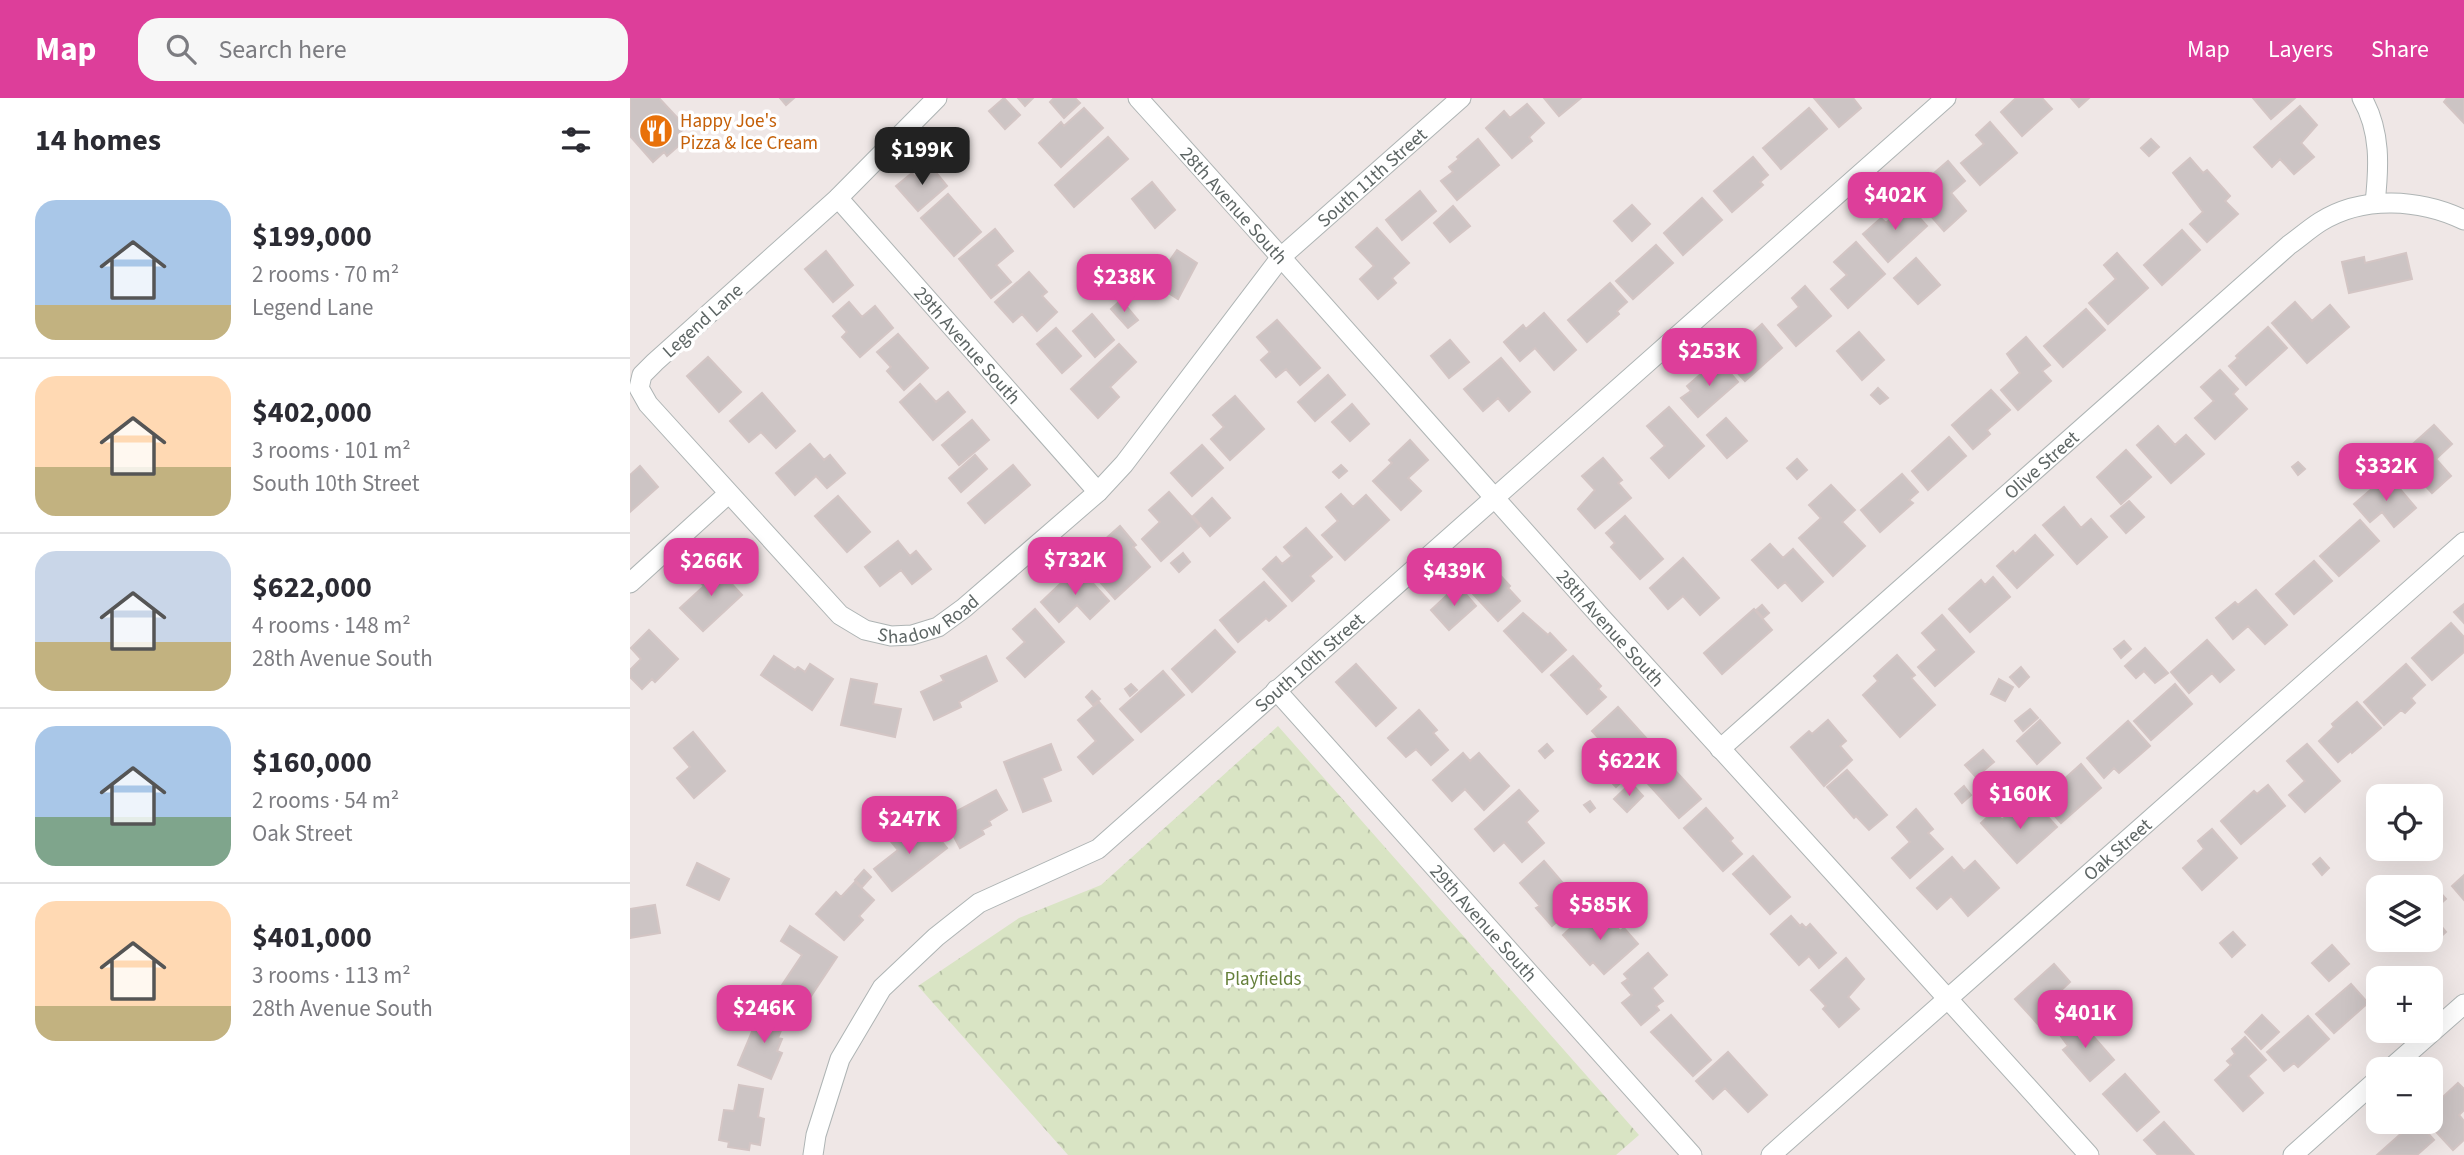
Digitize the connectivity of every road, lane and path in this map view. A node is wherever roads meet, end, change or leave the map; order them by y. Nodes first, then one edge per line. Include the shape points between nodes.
1 (937, 98) edge
2 (1138, 98) edge
3 (1461, 98) edge
4 (1945, 98) edge
5 (2362, 98) edge
6 (838, 198) junction
7 (2375, 204) junction
8 (2464, 220) edge
9 (1281, 257) junction
10 (1098, 492) junction
11 (728, 494) junction
12 (1493, 497) junction
13 (2464, 542) edge
14 (630, 583) edge
15 (1276, 690) junction
16 (1720, 749) junction
17 (1948, 996) junction
18 (2464, 1004) edge
19 (2404, 1057) edge
20 (2366, 1090) edge
21 (813, 1155) edge
22 (1692, 1155) edge
23 (1771, 1155) edge
24 (2089, 1155) edge
25 (2293, 1155) edge

1 - 6 street, Legend Lane
2 - 9 street, 28th Avenue South
3 - 9 street, South 11th Street
4 - 12 street, South 10th Street
5 - 7 street via 2380,161
6 - 10 street, 29th Avenue South
6 - 11 street, Legend Lane via 642,375 639,388 648,404
7 - 8 street, Olive Street via 2413,204
7 - 16 street, Olive Street via 2322,221 2289,245
9 - 10 street, Shadow Road
9 - 12 street, 28th Avenue South
10 - 11 street, Shadow Road via 938,627 891,636 865,630 839,615
11 - 14 street
12 - 15 street, South 10th Street
12 - 16 street, 28th Avenue South
13 - 17 street, Oak Street
15 - 21 street, South 10th Street via 1098,849 979,903 882,988 840,1059
15 - 22 street, 29th Avenue South
16 - 17 street, 28th Avenue South
17 - 23 street, Oak Street
17 - 24 street, 28th Avenue South
18 - 19 street
20 - 25 street

